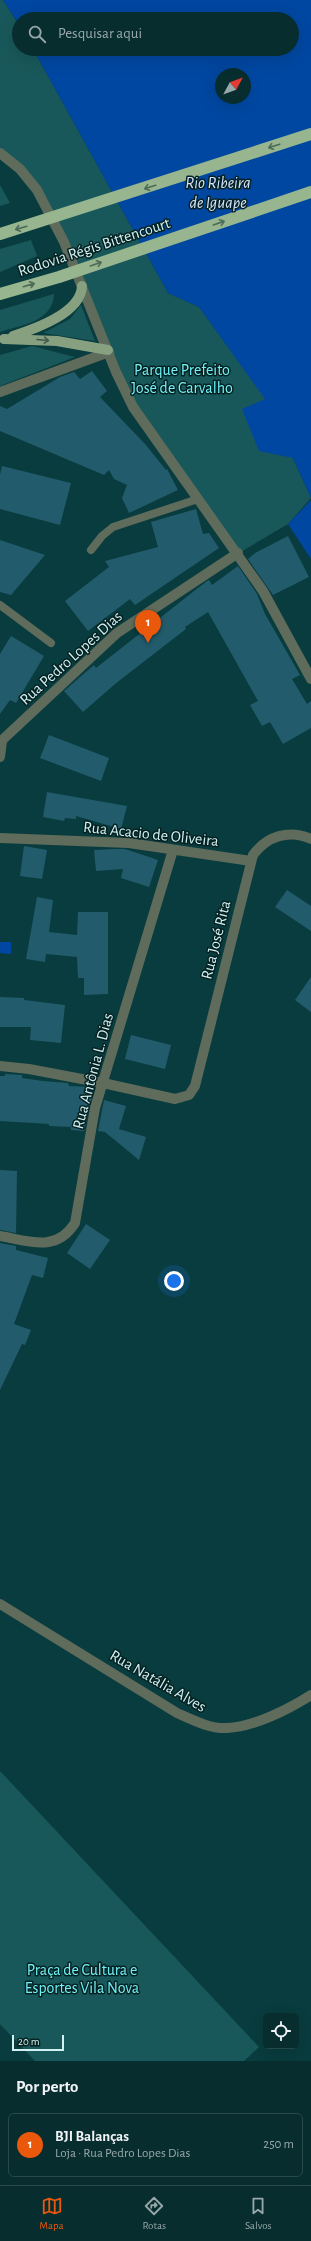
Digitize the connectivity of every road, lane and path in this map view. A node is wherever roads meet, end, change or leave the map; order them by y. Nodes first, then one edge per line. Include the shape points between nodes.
1 (311, 134) edge
2 (0, 153) edge
3 (311, 192) edge
4 (0, 234) edge
5 (82, 286) junction
6 (0, 294) edge
7 (2, 340) edge
8 (108, 351) junction
9 (0, 392) edge
10 (198, 499) junction
11 (91, 550) dead end
12 (238, 553) junction
13 (0, 605) edge
14 (51, 643) dead end
15 (311, 679) edge
16 (1, 742) edge
17 (0, 757) edge
18 (0, 838) edge
19 (311, 840) edge
20 (173, 850) junction
21 (251, 861) junction
22 (0, 1066) edge
23 (103, 1083) junction
24 (0, 1236) edge
25 (0, 1604) edge
26 (311, 1695) edge

1 -> 4 highway
2 - 5 street via 20,169 37,190 64,242
6 -> 3 highway, Rodovia Régis Bittencourt via 59,277
5 - 7 main road via 78,300 65,311 34,329
5 - 8 street
7 -> 8 main road via 40,339 96,346
8 - 9 street
8 - 10 street via 133,407
10 - 11 lane via 113,527
10 - 12 street
12 - 15 street via 263,590
12 - 16 street, Rua Pedro Lopes Dias via 117,633
13 - 14 lane
16 - 17 street, Rua Pedro Lopes Dias
18 - 20 street, Rua Acacio de Oliveira via 122,842
19 - 21 street, Rua José Rita via 295,834 279,836 260,846
20 - 21 street, Rua Acacio de Oliveira
20 - 23 street, Rua Antônia L. Dias
21 - 23 street, Rua José Rita via 195,1086 189,1095 175,1099
22 - 23 street
23 - 24 street, Rua Antônia L. Dias via 95,1108 78,1213 70,1231 54,1242
25 - 26 street, Rua Natália Alves via 177,1712 202,1724 227,1728 258,1721 292,1707

